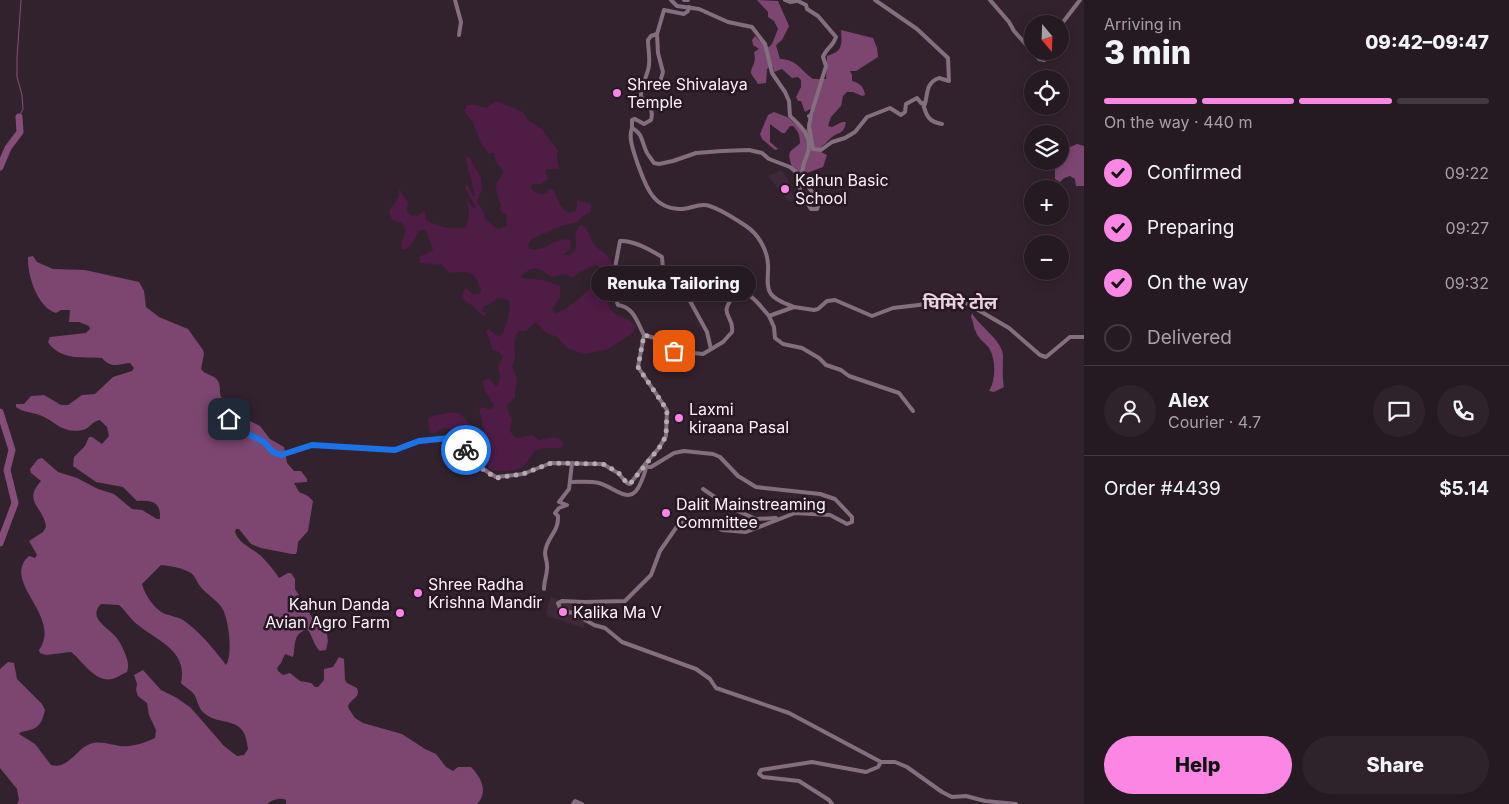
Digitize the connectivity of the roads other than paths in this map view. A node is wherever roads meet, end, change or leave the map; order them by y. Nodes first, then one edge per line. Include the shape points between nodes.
1 (455, 0) edge
2 (671, 0) edge
3 (684, 0) edge
4 (688, 0) edge
5 (785, 0) edge
6 (874, 0) edge
7 (885, 0) edge
8 (990, 0) edge
9 (1080, 0) edge
10 (797, 1) edge
11 (882, 5) junction
12 (688, 7) junction
13 (1068, 15) edge
14 (657, 34) junction
15 (459, 35) dead end
16 (1024, 42) edge
17 (662, 88) dead end
18 (923, 103) junction
19 (811, 115) junction
20 (942, 124) dead end
21 (632, 128) junction
22 (809, 137) junction
23 (794, 308) junction
24 (769, 316) junction
25 (644, 335) junction
26 (1084, 337) edge
27 (711, 349) junction
28 (225, 402) dead end
29 (913, 411) dead end
30 (572, 463) junction
31 (646, 465) junction
32 (571, 482) junction
33 (703, 489) dead end
34 (778, 518) junction
35 (544, 589) dead end
36 (881, 762) junction
37 (573, 804) edge
38 (582, 804) edge
39 (832, 804) edge
40 (1016, 804) edge

1 - 15 street via 461,22
2 - 12 street via 677,6
3 - 4 street
5 - 10 street
6 - 11 street
7 - 11 street
8 - 16 street
9 - 13 street
10 - 19 street via 818,16 836,37 834,45 824,52 826,66
11 - 18 street via 919,31 948,58 949,81 934,80 927,88
12 - 14 street via 684,14 664,10
12 - 22 street via 756,31 765,44 772,73 789,101 790,116
14 - 17 street
14 - 21 street via 648,40 650,64 640,90 652,117 644,124 632,120
18 - 19 street via 917,98 906,104 902,115 890,108 867,117 855,132 821,150 813,149 809,126
18 - 20 street via 930,119
19 - 22 street via 808,116
21 - 22 street via 638,131 654,163 659,164 722,151 762,153 796,172 801,194 811,209 816,209 820,204 818,199 803,178 802,165 808,153
21 - 23 street via 631,137 642,179 655,200 680,210 697,205 709,206 748,227 760,240 767,257 771,295
23 - 24 street
23 - 26 street via 818,310 826,301 835,300 872,316 893,308 961,300 1009,328 1046,357 1070,337
24 - 27 street via 745,291 737,292 726,309 732,332
24 - 29 street via 775,338 783,344 802,348 849,376 899,393
25 - 27 street via 658,339 674,351 703,354
25 - 27 street via 630,309 618,304 615,296 615,268 620,241 627,240 662,256 668,281 677,293 690,301 707,332
25 - 31 street via 638,367 667,410 666,436
28 - 30 street via 229,419 281,455 312,445 395,450 419,441 450,438 464,444 470,461 496,478 523,474 551,463
30 - 31 street via 603,464 630,484
30 - 32 street
31 - 32 street via 638,491 632,495 627,496 591,481
31 - 34 street via 651,467 674,453 684,451 713,454 756,487 820,494 834,499 852,522 848,524 830,515 810,513
32 - 35 street via 568,492 559,502 567,505 555,513 559,525 550,537 545,553 548,567
33 - 34 street via 731,508 756,519
34 - 36 street via 746,532 722,530 698,519 690,520 678,525 660,552 651,575 625,601 562,601 558,604 594,626 605,628 622,642 696,668 716,688 789,714
36 - 39 street via 866,772 812,762 761,770 759,774 799,781
36 - 40 street via 895,762 907,767 952,796
37 - 38 street via 575,801

